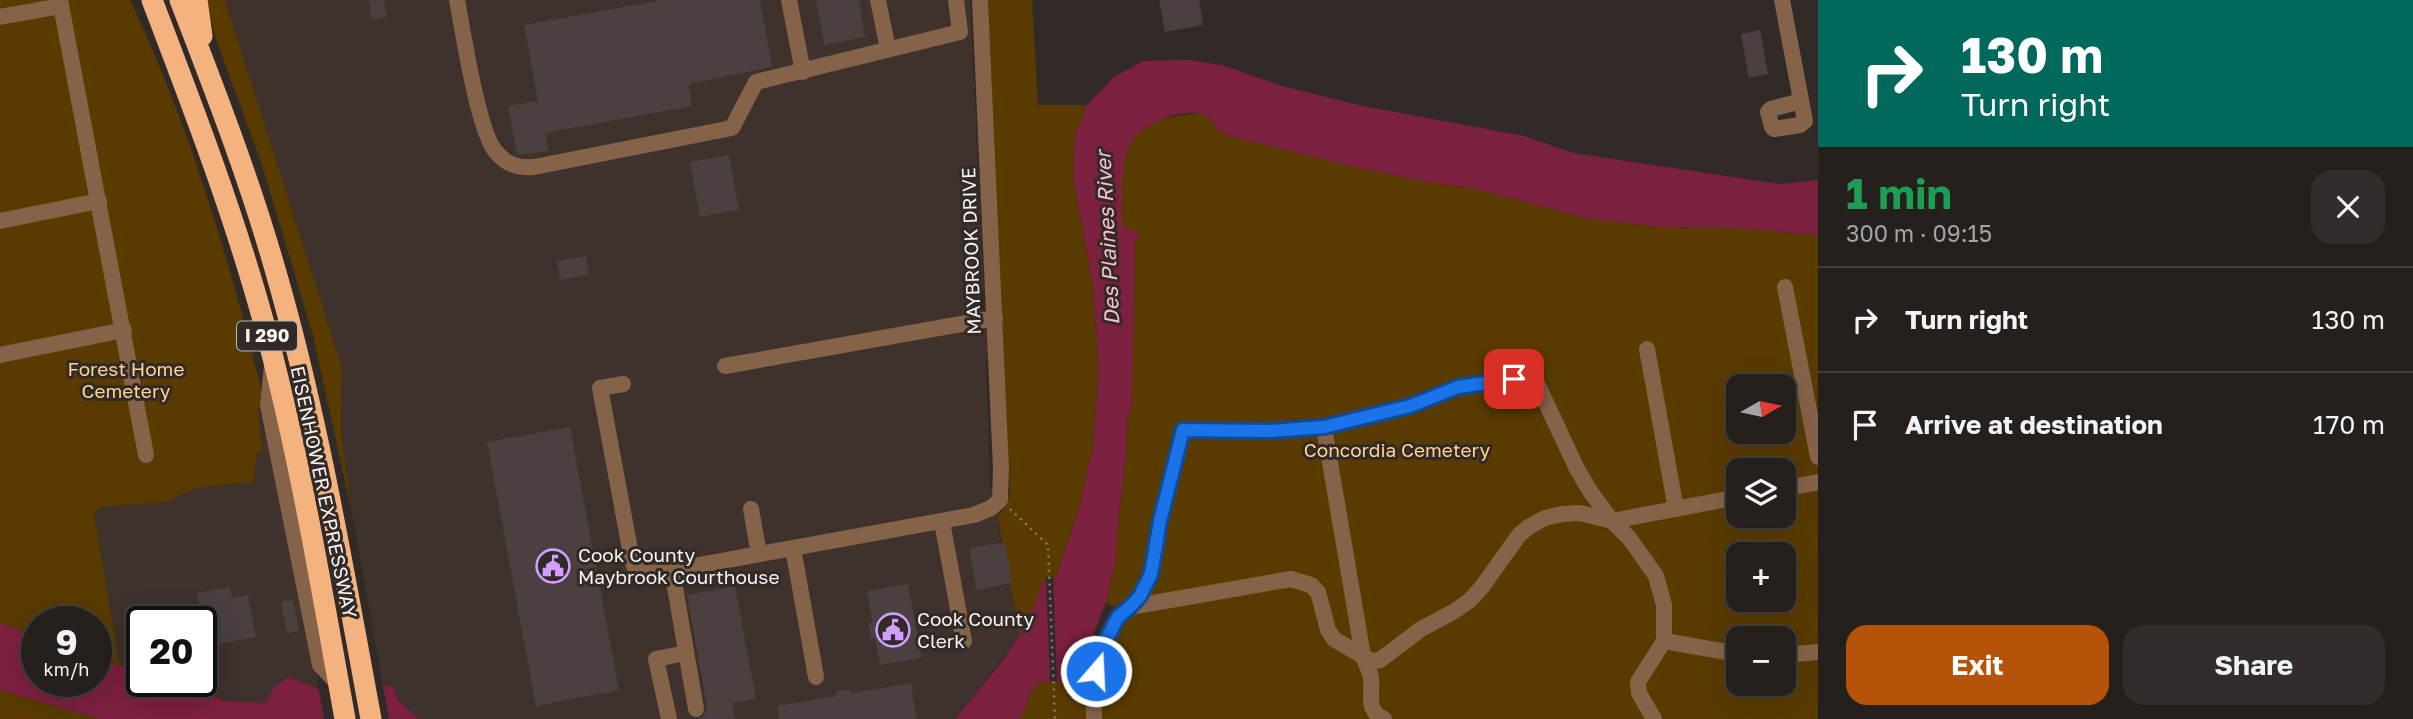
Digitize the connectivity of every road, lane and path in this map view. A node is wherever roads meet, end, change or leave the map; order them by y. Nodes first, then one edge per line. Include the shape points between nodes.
1 (152, 0) edge
2 (180, 0) edge
3 (197, 0) edge
4 (457, 0) edge
5 (789, 0) edge
6 (878, 0) edge
7 (956, 0) edge
8 (981, 0) edge
9 (1783, 0) edge
10 (60, 3) edge
11 (0, 18) edge
12 (888, 49) junction
13 (206, 69) junction
14 (803, 72) junction
15 (1801, 101) dead end
16 (99, 201) junction
17 (0, 221) edge
18 (1785, 287) dead end
19 (995, 318) junction
20 (124, 330) junction
21 (1647, 349) dead end
22 (0, 355) edge
23 (725, 366) dead end
24 (623, 384) dead end
25 (1324, 427) junction
26 (146, 455) dead end
27 (1818, 457) edge
28 (1818, 482) edge
29 (1796, 486) edge
30 (1726, 499) edge
31 (1000, 500) junction
32 (751, 509) dead end
33 (1676, 509) junction
34 (1612, 521) junction
35 (942, 522) junction
36 (793, 548) junction
37 (759, 554) junction
38 (671, 570) junction
39 (1130, 607) junction
40 (964, 641) dead end
41 (1664, 641) junction
42 (1726, 652) edge
43 (1818, 652) edge
44 (686, 653) junction
45 (1796, 654) edge
46 (1363, 656) junction
47 (816, 677) dead end
48 (696, 709) dead end
49 (345, 719) edge
50 (370, 719) edge
51 (669, 719) edge
52 (1055, 719) edge
53 (1094, 719) edge
54 (1384, 719) edge
55 (1654, 719) edge

1 - 49 highway, EISENHOWER EXPRESSWAY / I 290 via 216,169 272,357
2 - 13 highway, EISENHOWER EXPRESSWAY / I 290
3 - 13 highway
4 - 14 street via 482,123 494,151 515,168 732,128 756,82
5 - 14 street
6 - 12 street
7 - 12 street via 960,32
8 - 19 street, MAYBROOK DRIVE
9 - 15 street
10 - 11 street
10 - 16 street
12 - 14 street
13 - 50 highway, EISENHOWER EXPRESSWAY / I 290 via 260,221 293,334 322,453
16 - 17 street
16 - 20 street
18 - 27 street
19 - 23 street
19 - 31 street, MAYBROOK DRIVE
20 - 22 street
20 - 26 street
21 - 33 street
24 - 38 street via 600,388 634,566 648,574
25 - 34 street via 1410,406 1475,383 1534,377 1577,469
25 - 39 street via 1183,430 1151,574
25 - 46 street
28 - 29 street
30 - 33 street
31 - 35 street via 984,512
31 - 52 path via 1046,542
32 - 37 street
33 - 34 street
34 - 41 street via 1656,576 1664,605
34 - 46 street via 1595,515 1562,514 1530,526 1469,601 1434,620 1380,660
35 - 36 street
35 - 40 street
36 - 37 street
36 - 47 street
37 - 38 street
38 - 44 street
39 - 46 street via 1301,581 1318,592 1334,639
39 - 53 street via 1118,617 1098,661
41 - 42 street
41 - 55 street via 1638,682
43 - 45 street
44 - 48 street
44 - 51 street via 656,659
46 - 54 street via 1370,676 1371,708

